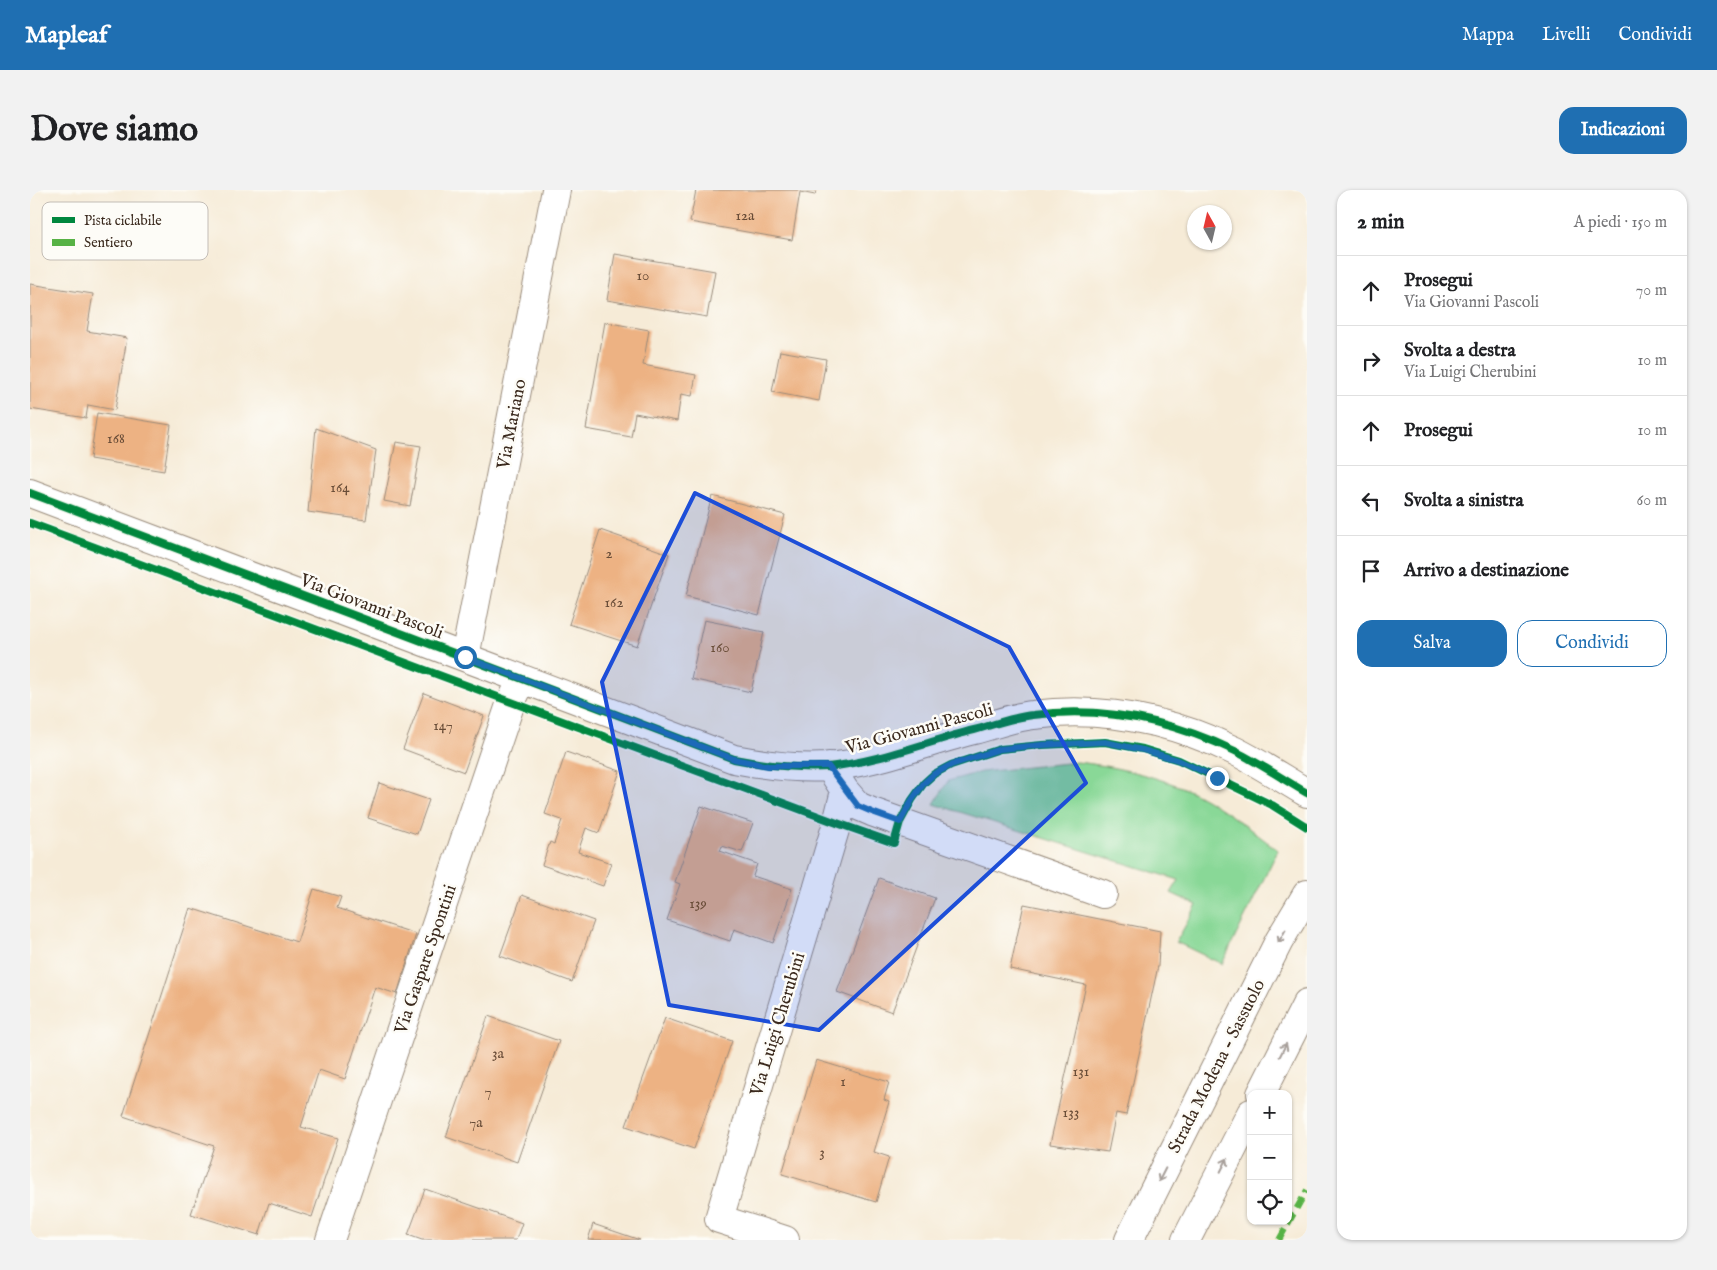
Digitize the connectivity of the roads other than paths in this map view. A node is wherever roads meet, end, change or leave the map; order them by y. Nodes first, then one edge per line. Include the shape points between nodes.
1 (556, 190) edge
2 (30, 493) edge
3 (465, 657) junction
4 (522, 680) junction
5 (828, 766) junction
6 (1297, 787) edge
7 (846, 791) junction
8 (1103, 894) dead end
9 (1307, 894) edge
10 (1307, 1003) edge
11 (1263, 1090) edge
12 (1247, 1121) edge
13 (330, 1240) edge
14 (785, 1240) edge
15 (1129, 1240) edge
16 (1186, 1240) edge

1 - 3 main road, Via Mariano
2 - 3 main road, Via Giovanni Pascoli
3 - 4 main road, Via Giovanni Pascoli
4 - 5 main road, Via Giovanni Pascoli via 734,759 768,766
4 - 13 main road, Via Gaspare Spontini via 511,702
5 - 6 main road, Via Giovanni Pascoli via 876,758 1031,715 1080,712 1114,714 1180,728 1235,752
5 - 7 main road
7 - 8 main road via 858,806 872,812
7 - 14 main road, Via Luigi Cherubini via 719,1219
9 -> 15 main road, Strada Modena - Sassuolo via 1274,950
11 -> 10 main road
16 -> 12 main road

